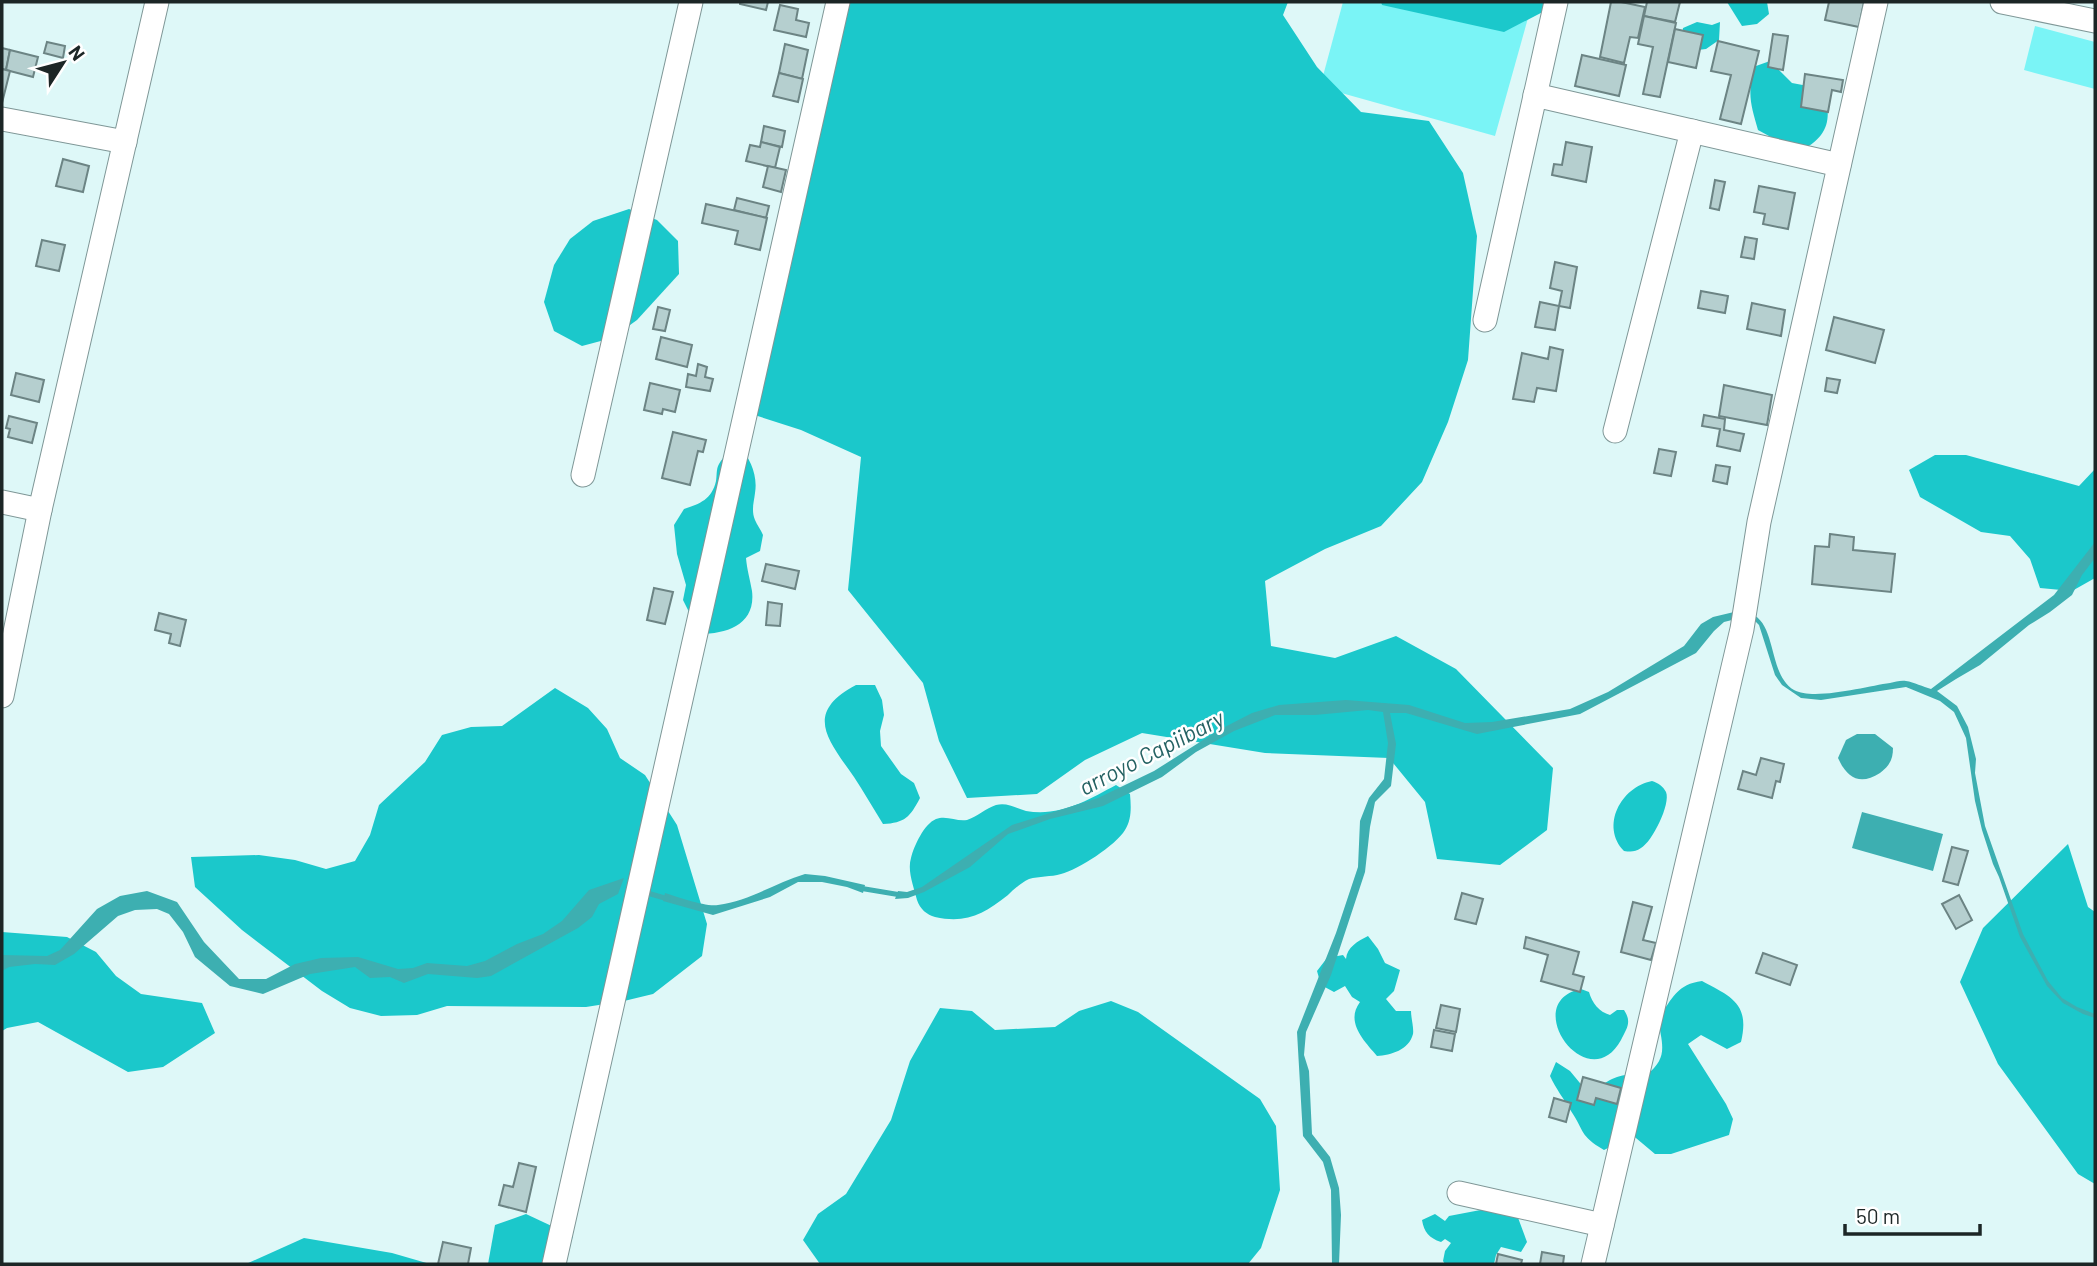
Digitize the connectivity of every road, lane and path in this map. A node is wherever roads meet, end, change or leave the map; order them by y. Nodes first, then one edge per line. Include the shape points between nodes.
1 (157, 2) edge
2 (691, 2) edge
3 (838, 2) edge
4 (1556, 2) edge
5 (1876, 2) edge
6 (2002, 2) edge
7 (2095, 21) edge
8 (1535, 95) junction
9 (2, 119) edge
10 (1692, 131) junction
11 (125, 142) junction
12 (1839, 165) junction
13 (1485, 320) dead end
14 (1615, 431) dead end
15 (583, 475) dead end
16 (2, 502) edge
17 (40, 510) junction
18 (2, 696) edge
19 (1459, 1193) dead end
20 (1602, 1225) junction
21 (554, 1264) edge
22 (1593, 1264) edge

1 - 11 street
2 - 15 street
3 - 21 street
4 - 8 street
5 - 12 street
6 - 7 street
8 - 10 street
8 - 13 street
9 - 11 street
10 - 12 street
10 - 14 street
11 - 17 street
12 - 20 street via 1759,522 1742,629
16 - 17 street
17 - 18 street
19 - 20 street
20 - 22 street

